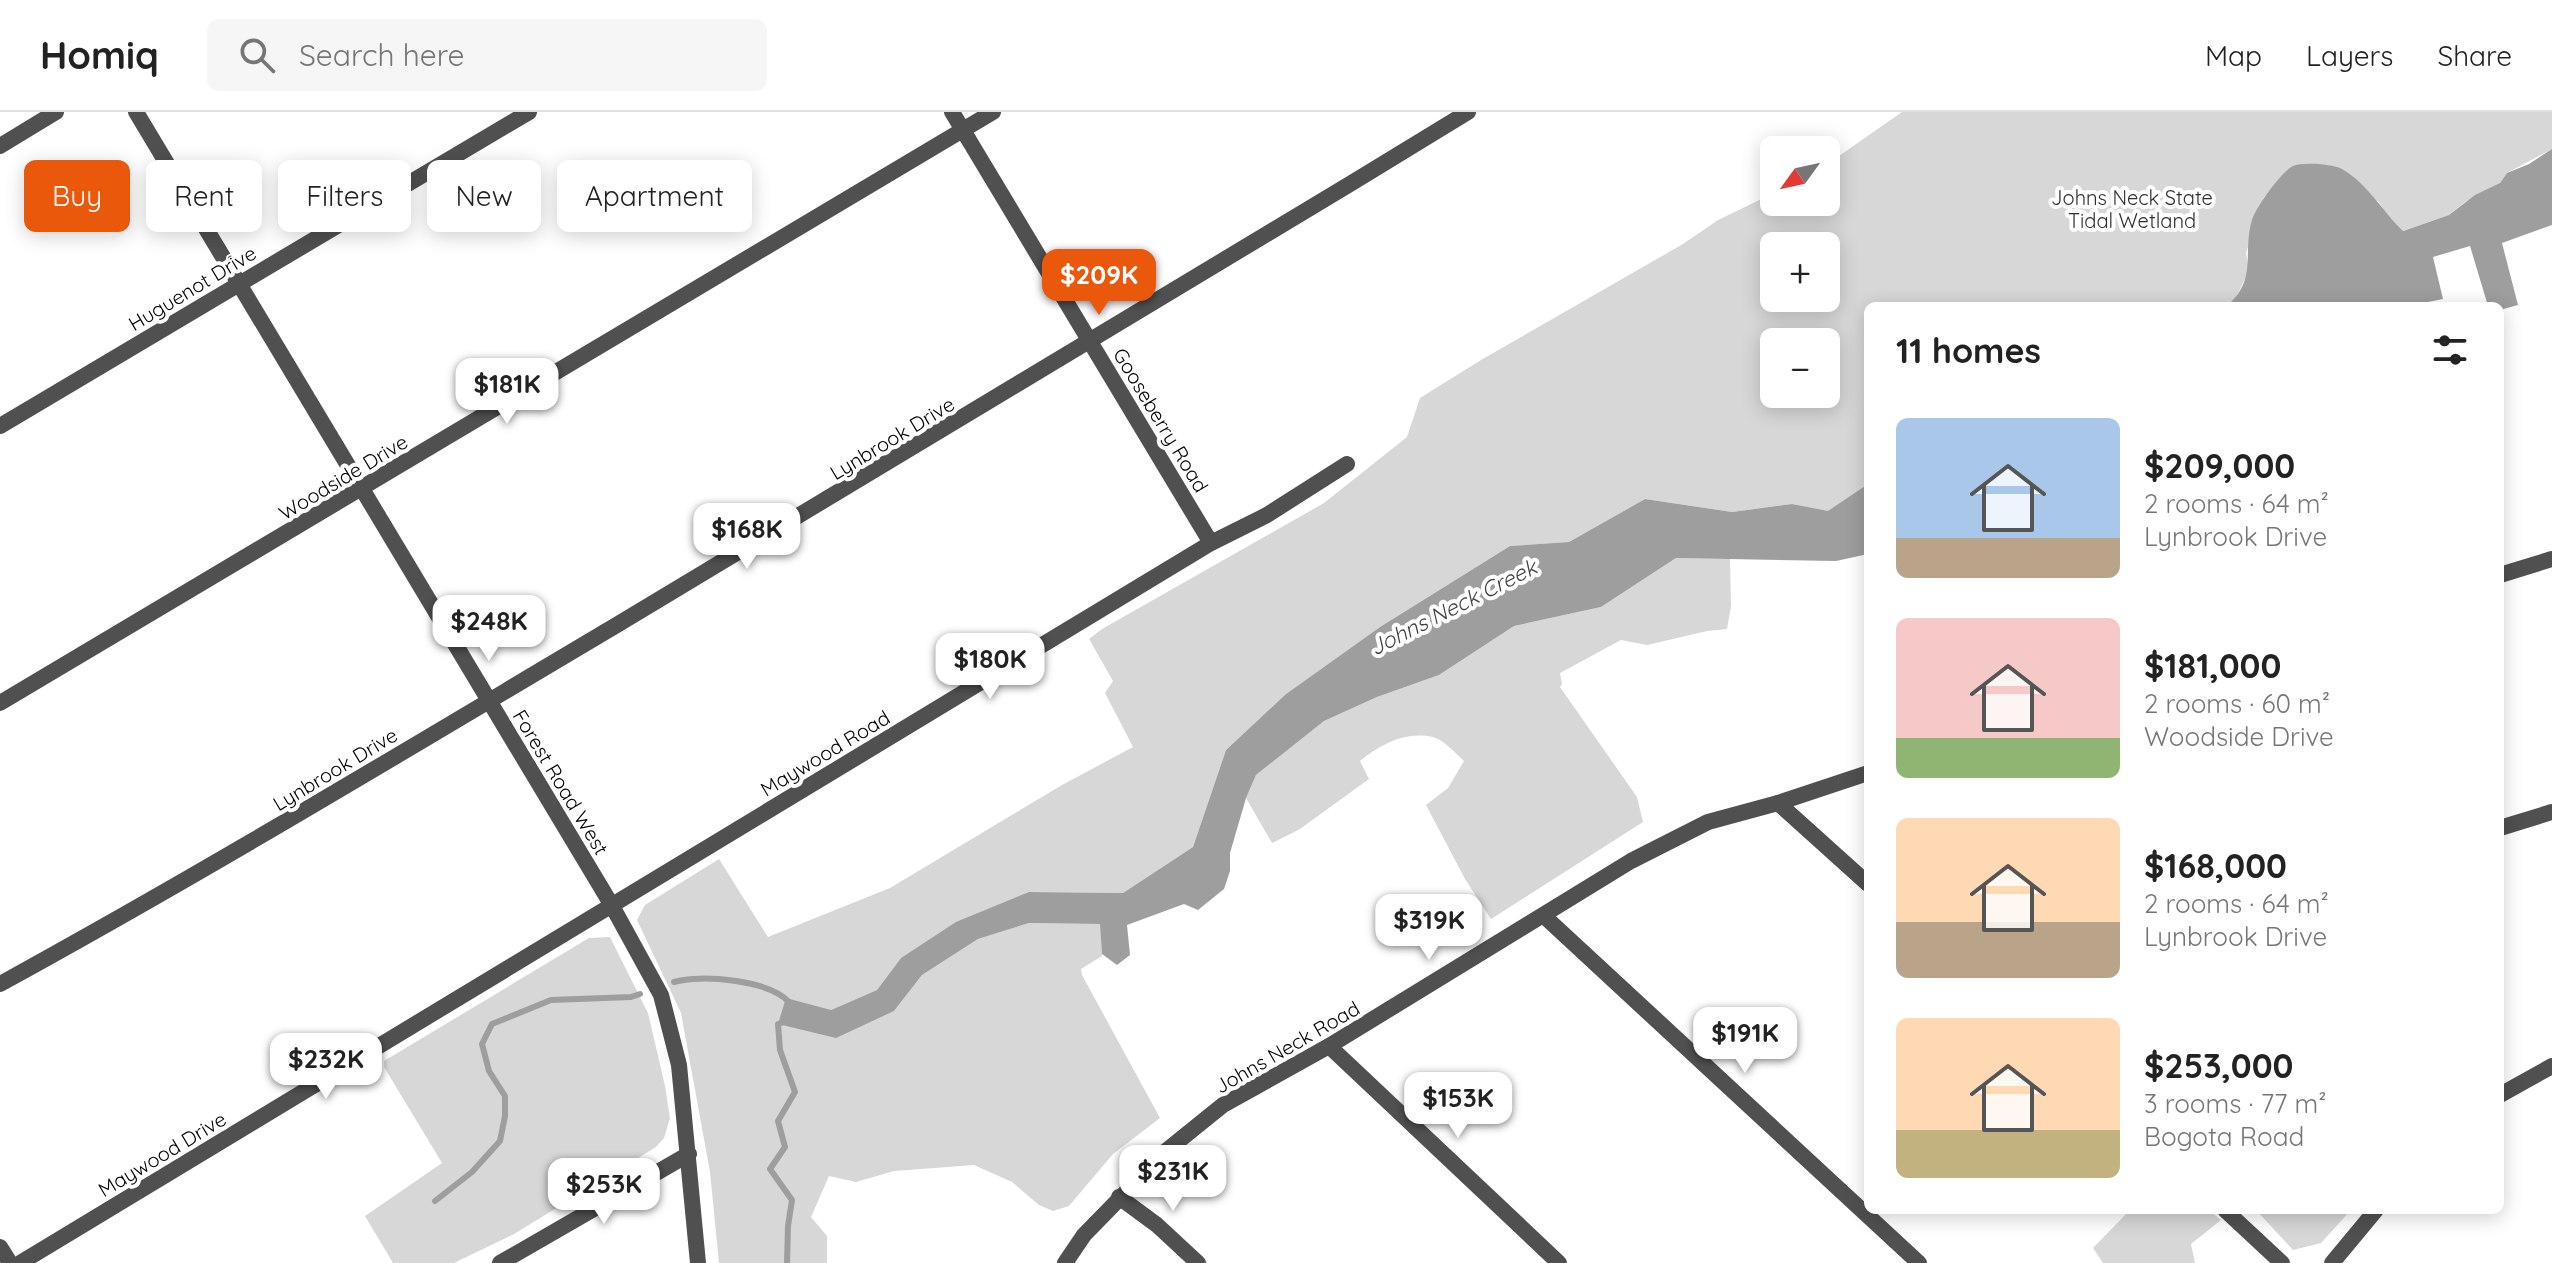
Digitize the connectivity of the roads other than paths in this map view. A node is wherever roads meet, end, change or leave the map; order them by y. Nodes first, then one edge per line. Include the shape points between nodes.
1 (56, 112) edge
2 (136, 112) edge
3 (529, 112) edge
4 (952, 112) edge
5 (993, 112) edge
6 (1468, 112) edge
7 (963, 130) junction
8 (0, 146) edge
9 (239, 283) junction
10 (1092, 342) junction
11 (0, 426) edge
12 (1347, 464) dead end
13 (361, 490) junction
14 (1211, 543) junction
15 (2552, 559) edge
16 (2504, 574) edge
17 (489, 701) junction
18 (0, 703) edge
19 (1864, 774) edge
20 (1778, 803) junction
21 (2552, 812) edge
22 (2504, 827) edge
23 (1864, 880) edge
24 (611, 904) junction
25 (1544, 916) junction
26 (0, 984) edge
27 (1329, 1046) junction
28 (2552, 1066) edge
29 (2504, 1093) edge
30 (689, 1154) junction
31 (1119, 1197) junction
32 (1864, 1212) edge
33 (1866, 1214) edge
34 (2229, 1214) edge
35 (2373, 1214) edge
36 (0, 1247) edge
37 (10, 1263) edge
38 (20, 1263) edge
39 (500, 1263) edge
40 (698, 1263) edge
41 (1065, 1263) edge
42 (1198, 1263) edge
43 (1559, 1263) edge
44 (1919, 1263) edge
45 (2282, 1263) edge
46 (2332, 1263) edge

1 - 8 street
2 - 9 street, Forest Road West
3 - 9 street, Huguenot Drive
4 - 7 street, Gooseberry Road
5 - 7 street, Woodside Drive
6 - 10 street, Lynbrook Drive
7 - 10 street, Gooseberry Road
7 - 13 street, Woodside Drive
9 - 11 street, Huguenot Drive
9 - 13 street, Forest Road West
10 - 14 street, Gooseberry Road
10 - 17 street, Lynbrook Drive
12 - 14 street, Maywood Road
13 - 17 street, Forest Road West
13 - 18 street, Woodside Drive
14 - 24 street, Maywood Road
15 - 16 street
17 - 24 street, Forest Road West
17 - 26 street, Lynbrook Drive
19 - 20 street, Johns Neck Road
20 - 23 street
20 - 25 street, Johns Neck Road via 1708,822 1631,861
21 - 22 street
24 - 30 street, Forest Road West via 661,995 679,1065
24 - 38 street, Maywood Drive
25 - 27 street, Johns Neck Road
25 - 32 street
27 - 31 street, Johns Neck Road via 1223,1105
27 - 43 street
28 - 29 street
30 - 39 street
30 - 40 street, Forest Road West
31 - 41 street, Johns Neck Road
31 - 42 street
33 - 44 street
34 - 45 street
35 - 46 street
36 - 37 street

